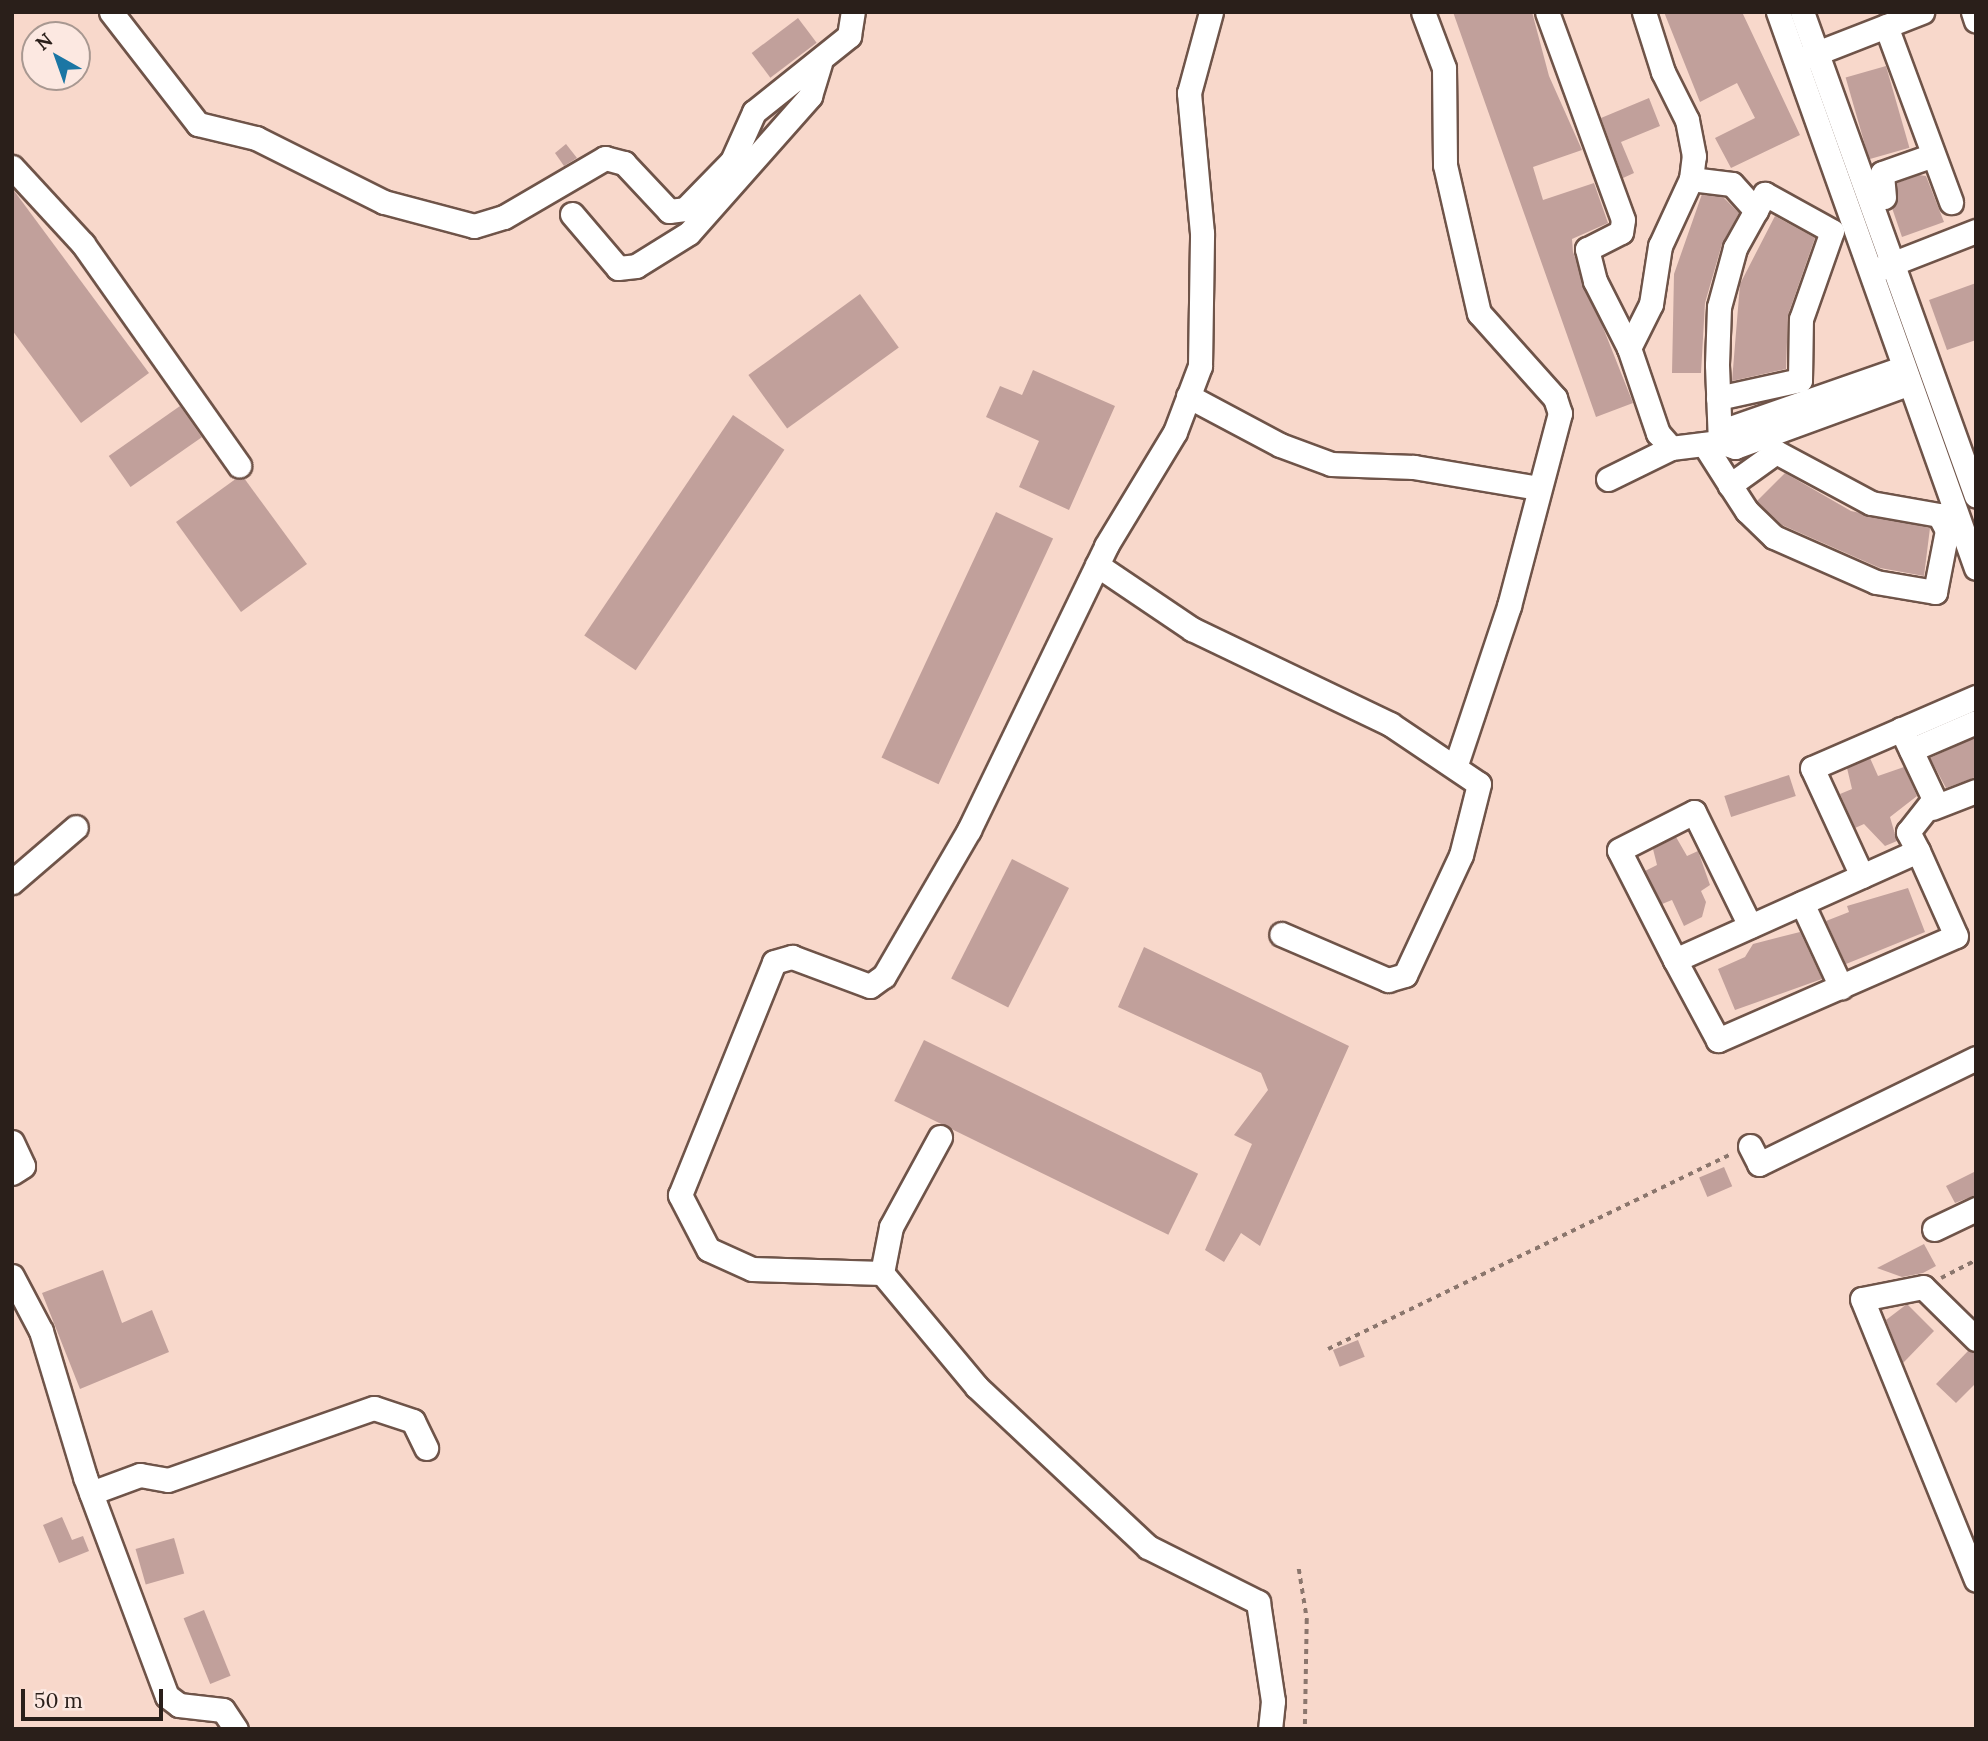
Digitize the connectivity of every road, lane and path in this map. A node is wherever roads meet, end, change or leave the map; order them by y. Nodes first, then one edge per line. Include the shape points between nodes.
1 (111, 12) edge
2 (853, 12) edge
3 (1210, 12) edge
4 (1423, 12) edge
5 (1547, 12) edge
6 (1644, 12) edge
7 (1778, 12) edge
8 (1802, 12) edge
9 (1973, 12) edge
10 (1905, 17) edge
11 (1976, 21) edge
12 (1817, 52) junction
13 (1795, 61) junction
14 (820, 64) junction
15 (1933, 155) junction
16 (12, 167) edge
17 (1691, 179) junction
18 (1884, 197) dead end
19 (1951, 202) dead end
20 (1756, 211) junction
21 (572, 214) dead end
22 (1976, 231) edge
23 (1895, 262) junction
24 (1872, 272) junction
25 (1629, 348) junction
26 (1905, 376) junction
27 (1188, 396) junction
28 (1718, 398) junction
29 (1712, 443) junction
30 (1671, 448) junction
31 (239, 465) dead end
32 (1608, 479) dead end
33 (1730, 485) junction
34 (1974, 486) edge
35 (1538, 488) junction
36 (1948, 494) junction
37 (1097, 565) junction
38 (1976, 568) edge
39 (1976, 697) edge
40 (1976, 722) edge
41 (1906, 740) junction
42 (1456, 764) junction
43 (1976, 791) edge
44 (1932, 808) junction
45 (76, 827) dead end
46 (1918, 851) junction
47 (1862, 876) junction
48 (12, 882) edge
49 (1802, 903) junction
50 (1750, 926) junction
51 (1281, 934) dead end
52 (1675, 960) junction
53 (1841, 987) junction
54 (1976, 1058) edge
55 (940, 1138) dead end
56 (12, 1142) edge
57 (1749, 1146) joint
58 (12, 1173) edge
59 (1976, 1209) edge
60 (1934, 1229) dead end
61 (1976, 1260) edge
62 (882, 1273) junction
63 (12, 1276) edge
64 (1923, 1287) junction
65 (1976, 1339) edge
66 (1328, 1349) dead end
67 (426, 1448) dead end
68 (91, 1493) junction
69 (1299, 1569) dead end
70 (1976, 1580) edge
71 (236, 1729) edge
72 (1270, 1729) edge
73 (1305, 1729) edge

1 - 14 street via 198,124 256,138 384,202 454,225 504,217 605,158 624,163 677,213 732,161 754,113
2 - 14 street via 849,36
3 - 27 street via 1189,93 1203,303 1200,366
4 - 35 street via 1444,68 1445,165 1479,313 1555,398 1560,413
5 - 25 street via 1623,220 1621,232 1587,251
6 - 17 street via 1662,72 1687,120
7 - 13 street
8 - 12 street
9 - 11 street
10 - 12 street
10 - 15 street
12 - 13 street
12 - 23 street
13 - 24 street
14 - 21 street via 810,96 689,233 636,266 618,268
15 - 18 street via 1882,173
15 - 19 street
16 - 31 street via 83,244
17 - 20 street via 1731,184
17 - 25 street via 1660,246 1651,304
20 - 28 street via 1735,248 1719,307
20 - 28 street via 1765,194 1832,232 1801,319 1800,380
22 - 23 street
23 - 24 street
23 - 34 street
24 - 26 street
25 - 30 street via 1658,433
26 - 29 street via 1735,447
26 - 36 street
27 - 35 street via 1280,445 1331,464 1414,467
27 - 37 street via 1175,432
28 - 29 street
29 - 30 street
29 - 33 street
30 - 32 street
33 - 33 street via 1774,537 1816,560 1876,582 1935,592 1947,530 1939,515 1871,503 1776,452
34 - 36 street
35 - 42 street via 1510,606
36 - 38 street
37 - 42 street via 1192,629 1327,691
37 - 62 street via 969,830 884,976 870,986 792,957 774,962 680,1195 708,1249 752,1269
39 - 41 street
40 - 41 street
41 - 44 street
41 - 47 street via 1812,768
42 - 51 street via 1479,784 1461,855 1405,975 1388,980
43 - 44 street
44 - 46 street via 1908,832
45 - 48 street
46 - 47 street
46 - 53 street via 1956,936
47 - 49 street
49 - 50 street
49 - 53 street
50 - 52 street
50 - 52 street via 1694,812 1619,850
52 - 53 street via 1718,1040
54 - 57 street via 1759,1164
55 - 62 street via 891,1227
56 - 58 street via 23,1166
57 - 66 path
59 - 60 street
61 - 64 path
62 - 72 street via 977,1387 1147,1547 1258,1602 1273,1700
63 - 68 street via 41,1331
64 - 65 street
64 - 70 street via 1862,1299
67 - 68 street via 413,1421 374,1408 168,1480 140,1475
68 - 71 street via 167,1696 179,1704 223,1710
69 - 73 path via 1307,1619

